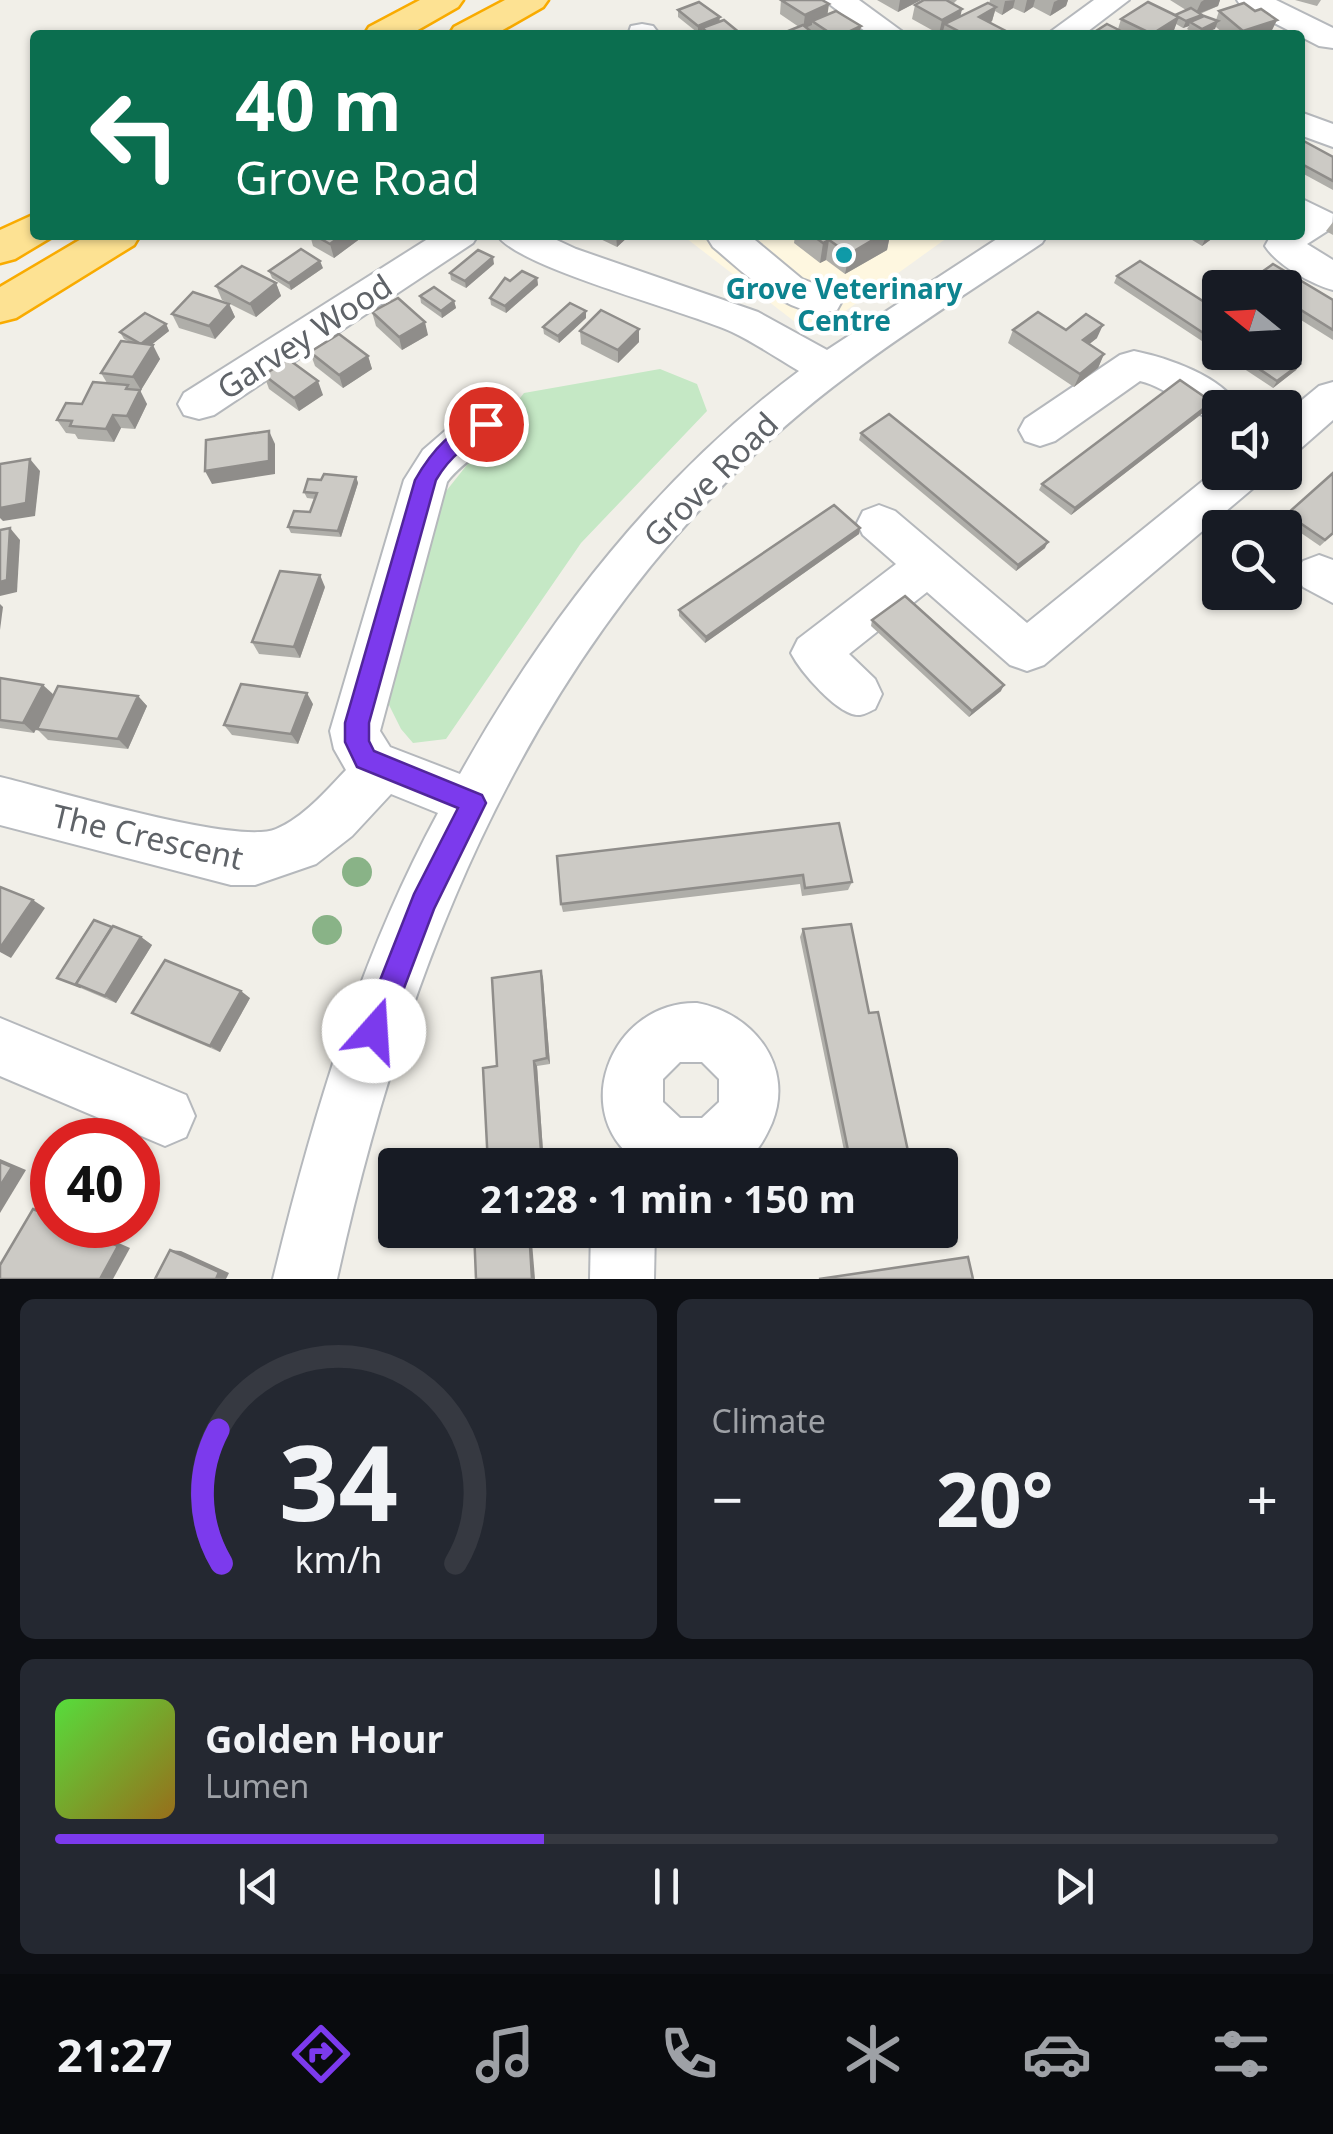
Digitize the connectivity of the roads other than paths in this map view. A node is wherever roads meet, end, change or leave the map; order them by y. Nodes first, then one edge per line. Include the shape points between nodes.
1 (446, 0) edge
2 (531, 0) edge
3 (838, 0) edge
4 (1252, 0) edge
5 (1108, 1) edge
6 (391, 30) edge
7 (476, 30) edge
8 (883, 30) edge
9 (1069, 30) edge
10 (1332, 38) edge
11 (1305, 54) edge
12 (1305, 124) edge
13 (1333, 137) edge
14 (1305, 213) edge
15 (1305, 230) edge
16 (30, 231) edge
17 (111, 240) edge
18 (452, 240) edge
19 (525, 240) edge
20 (729, 240) edge
21 (1022, 240) edge
22 (1286, 244) edge
23 (0, 249) edge
24 (1333, 276) edge
25 (0, 307) edge
26 (744, 322) junction
27 (830, 370) junction
28 (1202, 396) edge
29 (1333, 398) edge
30 (199, 404) dead end
31 (486, 424) dead end
32 (1302, 424) edge
33 (1040, 430) dead end
34 (1221, 490) edge
35 (879, 523) dead end
36 (928, 565) junction
37 (858, 694) dead end
38 (382, 767) junction
39 (0, 801) edge
40 (473, 803) junction
41 (0, 1047) edge
42 (165, 1116) dead end
43 (623, 1248) edge
44 (305, 1279) edge
45 (622, 1279) edge

1 - 6 highway
2 - 7 highway
3 - 8 street
4 - 10 street
5 - 9 street
10 - 11 street
12 - 13 street
14 - 15 street via 1318,220
16 - 23 highway
17 - 25 highway
18 - 30 street, Garvey Wood
19 - 26 street
20 - 26 street via 806,295
21 - 27 street, Grove Road
22 - 24 street
26 - 27 street
27 - 40 street, Grove Road via 726,454 663,519 533,695
28 - 33 street via 1165,372 1134,365
29 - 32 street
31 - 38 street via 438,458 426,480 357,723 358,749
34 - 36 street via 1027,651
35 - 36 street
36 - 37 street via 814,653
38 - 39 street, The Crescent via 306,842 260,862
38 - 40 street
40 - 44 street, Grove Road via 385,997 320,1204
41 - 42 street
43 - 45 street

